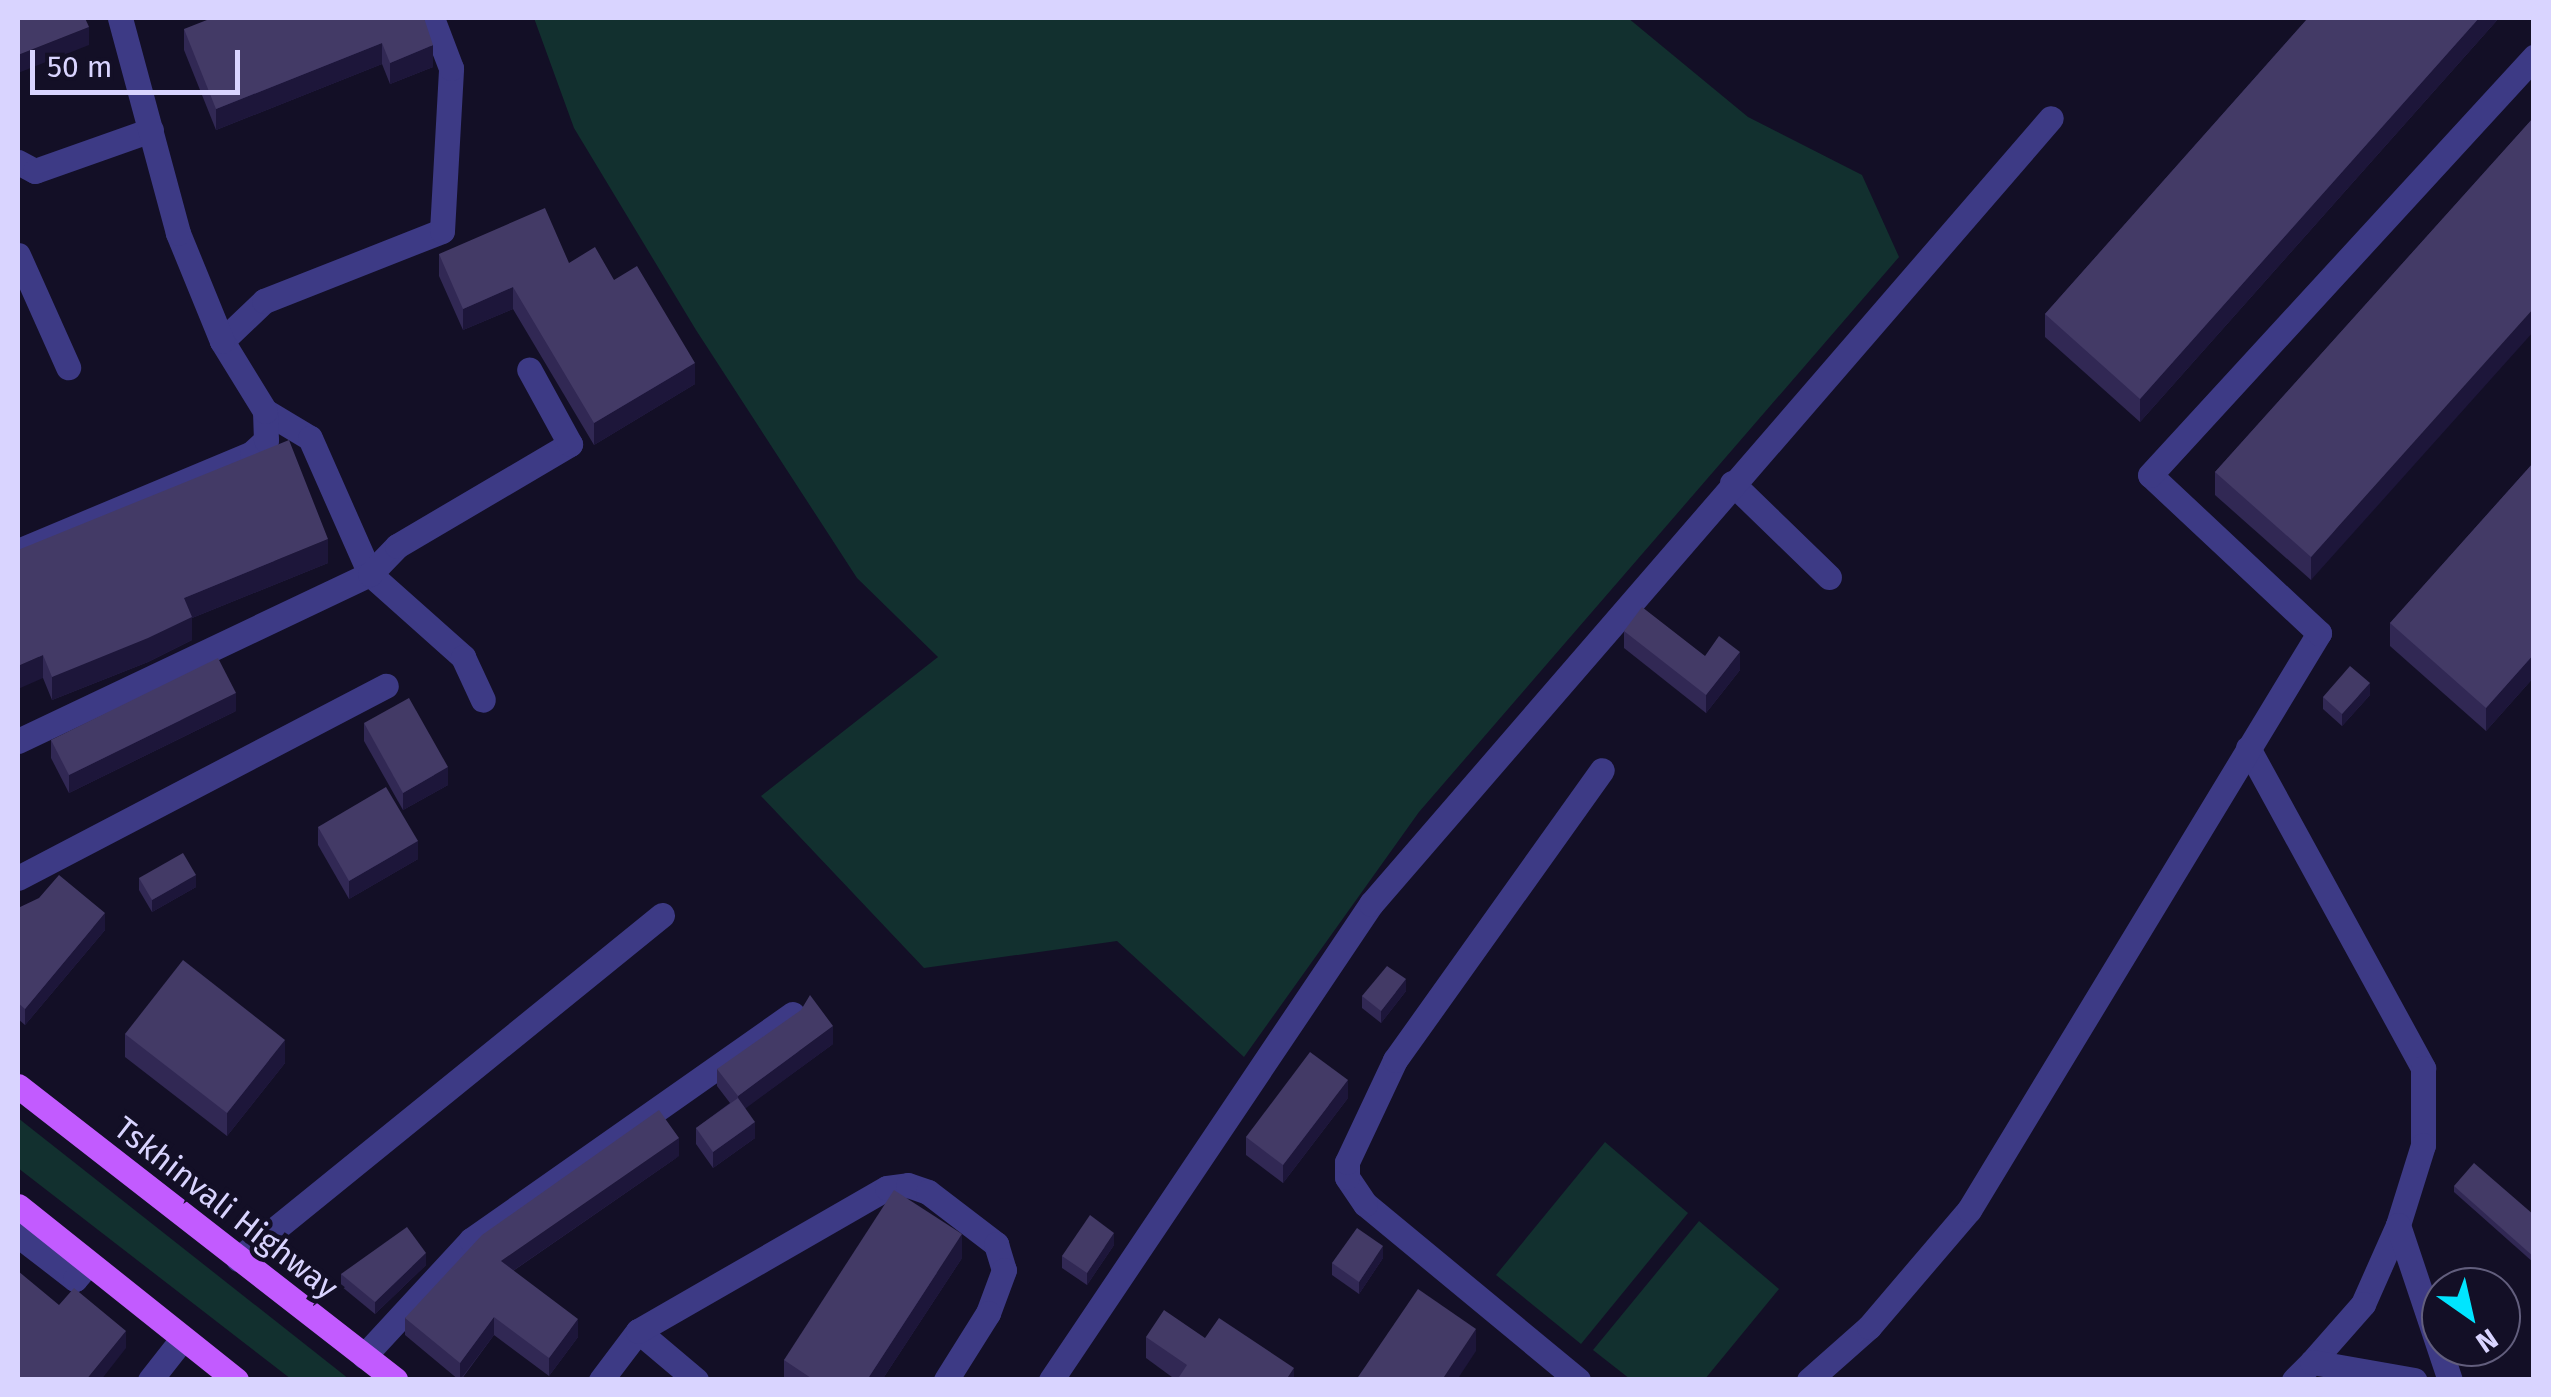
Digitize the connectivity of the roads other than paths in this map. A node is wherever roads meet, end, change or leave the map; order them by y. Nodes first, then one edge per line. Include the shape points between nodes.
1 (120, 18) edge
2 (432, 18) edge
3 (2534, 57) edge
4 (2051, 118) dead end
5 (150, 130) junction
6 (18, 162) edge
7 (18, 256) edge
8 (222, 340) junction
9 (68, 367) dead end
10 (529, 369) dead end
11 (266, 410) junction
12 (1732, 482) junction
13 (18, 551) edge
14 (370, 574) junction
15 (1830, 577) dead end
16 (386, 686) dead end
17 (483, 700) dead end
18 (18, 741) edge
19 (2248, 748) junction
20 (1602, 770) dead end
21 (18, 878) edge
22 (662, 915) dead end
23 (792, 1014) edge
24 (18, 1086) edge
25 (18, 1206) edge
26 (2398, 1224) junction
27 (18, 1234) edge
28 (238, 1259) junction
29 (89, 1263) junction
30 (638, 1332) junction
31 (183, 1338) junction
32 (364, 1356) junction
33 (2303, 1370) edge
34 (150, 1380) edge
35 (236, 1380) edge
36 (395, 1380) edge
37 (602, 1380) edge
38 (696, 1380) edge
39 (946, 1380) edge
40 (1051, 1380) edge
41 (1578, 1380) edge
42 (1809, 1380) edge
43 (2414, 1380) edge
44 (2450, 1380) edge

1 - 5 street
2 - 8 street via 451,68 442,231 264,302
3 - 19 street via 2150,476 2319,633
4 - 12 street
5 - 6 street via 35,171
5 - 8 street via 178,232
7 - 9 street
8 - 11 street
10 - 14 street via 570,444 397,546
11 - 13 street via 266,440 252,453
11 - 14 street via 310,438
12 - 15 street
12 - 40 street via 1371,904
14 - 17 street via 463,658
14 - 18 street
16 - 21 street
19 - 26 street via 2423,1068 2423,1145
19 - 42 street via 1969,1210 1869,1327
20 - 41 street via 1395,1060 1347,1162 1347,1178 1365,1204
22 - 28 street
23 - 32 street via 471,1240
24 - 28 main road, Tskhinvali Highway
25 - 29 main road
26 - 33 street via 2362,1304
26 - 44 street
27 - 29 street via 75,1280
28 - 32 main road, Tskhinvali Highway
29 - 31 main road
30 - 37 street
30 - 38 street
30 - 39 street via 888,1188 908,1185 928,1192 996,1244 1004,1270 988,1313
31 - 34 street
31 - 35 main road
32 - 36 main road, Tskhinvali Highway
33 - 43 street

